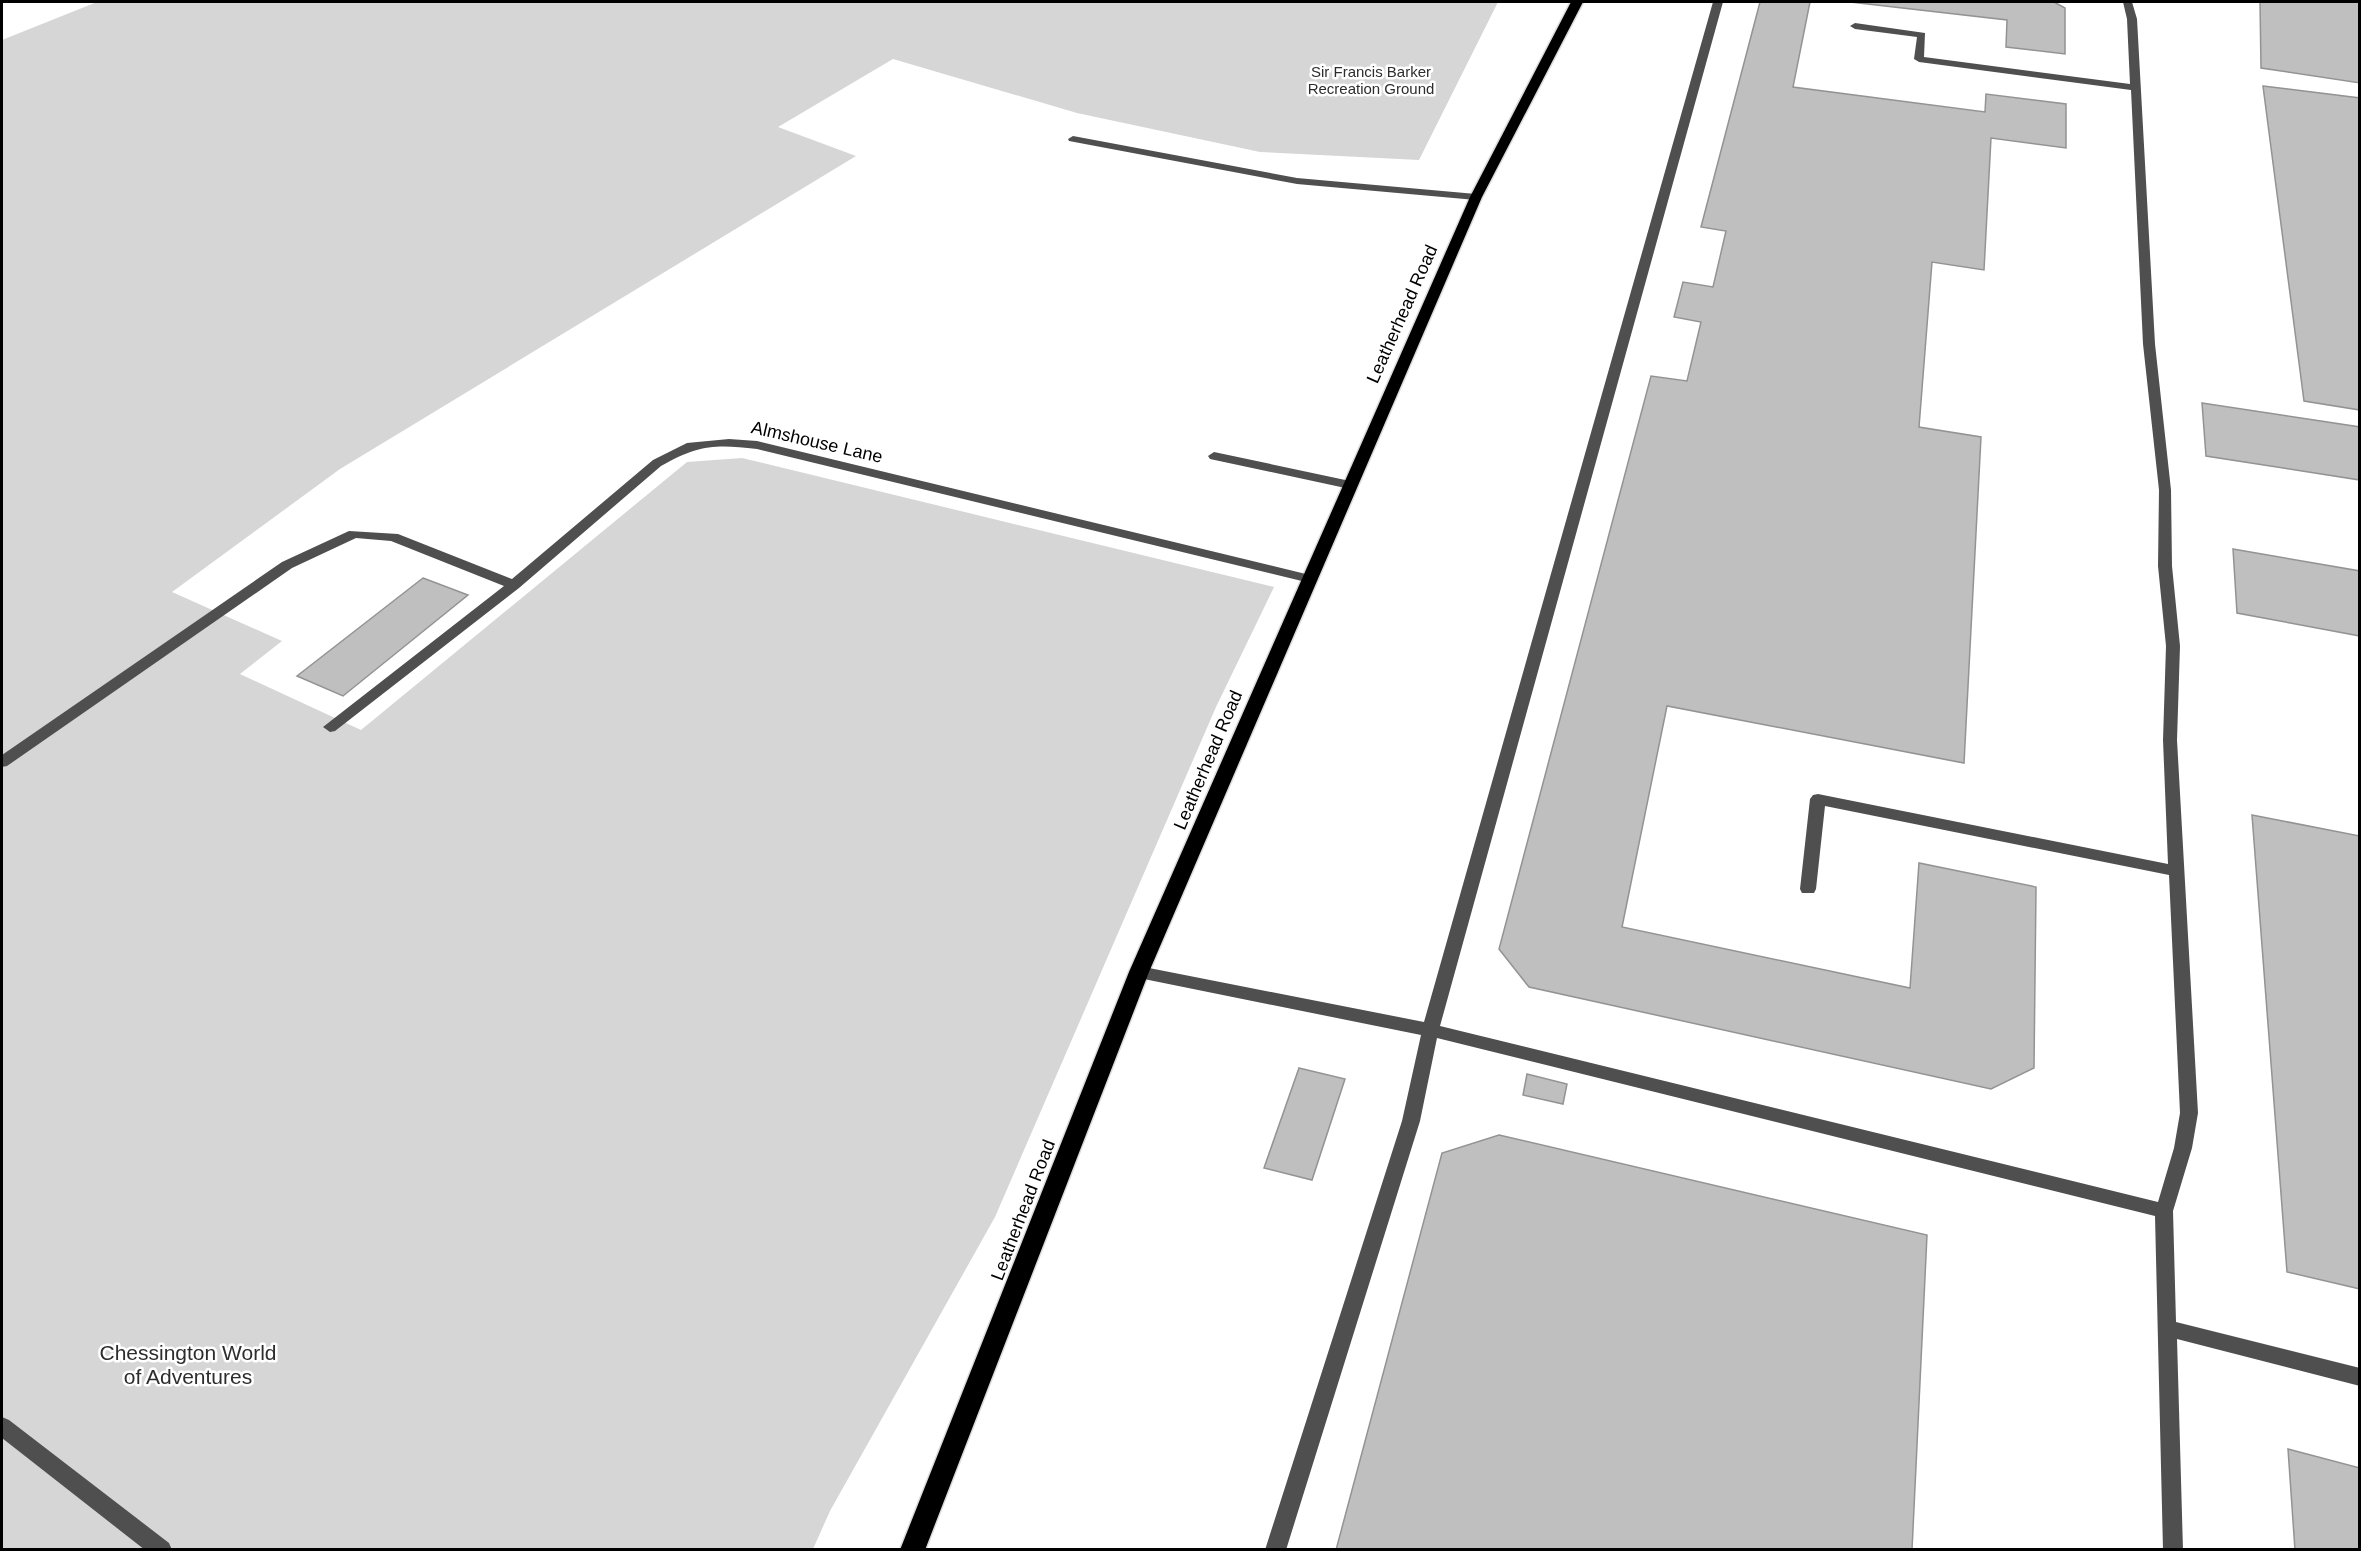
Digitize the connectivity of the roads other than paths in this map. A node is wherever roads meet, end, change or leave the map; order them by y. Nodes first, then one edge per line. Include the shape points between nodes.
1 (1577, 2) edge
2 (1718, 2) edge
3 (2128, 2) edge
4 (1855, 26) dead end
5 (2136, 88) junction
6 (1073, 139) dead end
7 (1476, 197) junction
8 (1214, 456) dead end
9 (1350, 485) junction
10 (1310, 579) junction
11 (514, 585) junction
12 (330, 727) dead end
13 (2, 762) edge
14 (2177, 871) junction
15 (1808, 889) dead end
16 (1139, 972) junction
17 (1430, 1030) junction
18 (2164, 1211) junction
19 (2167, 1328) junction
20 (2360, 1377) edge
21 (2, 1426) edge
22 (162, 1550) edge
23 (912, 1550) edge
24 (1275, 1550) edge
25 (2174, 1550) edge

1 - 7 highway, Leatherhead Road
2 - 17 street
3 - 5 street
4 - 5 street via 1922,35 1919,60
5 - 14 street via 2149,344 2165,490 2165,566 2173,646 2170,740
6 - 7 street via 1297,181
7 - 9 highway, Leatherhead Road
8 - 9 street
9 - 10 highway, Leatherhead Road
10 - 11 street, Almshouse Lane via 735,442 681,449 657,463
10 - 16 highway, Leatherhead Road
11 - 12 street, Almshouse Lane
11 - 13 street via 393,537 354,534 287,564
14 - 15 street via 1818,799
14 - 18 street via 2189,1113
16 - 17 street
16 - 23 highway, Leatherhead Road
17 - 18 street
17 - 24 street via 1411,1121
18 - 19 street
19 - 20 street
19 - 25 street
21 - 22 street

